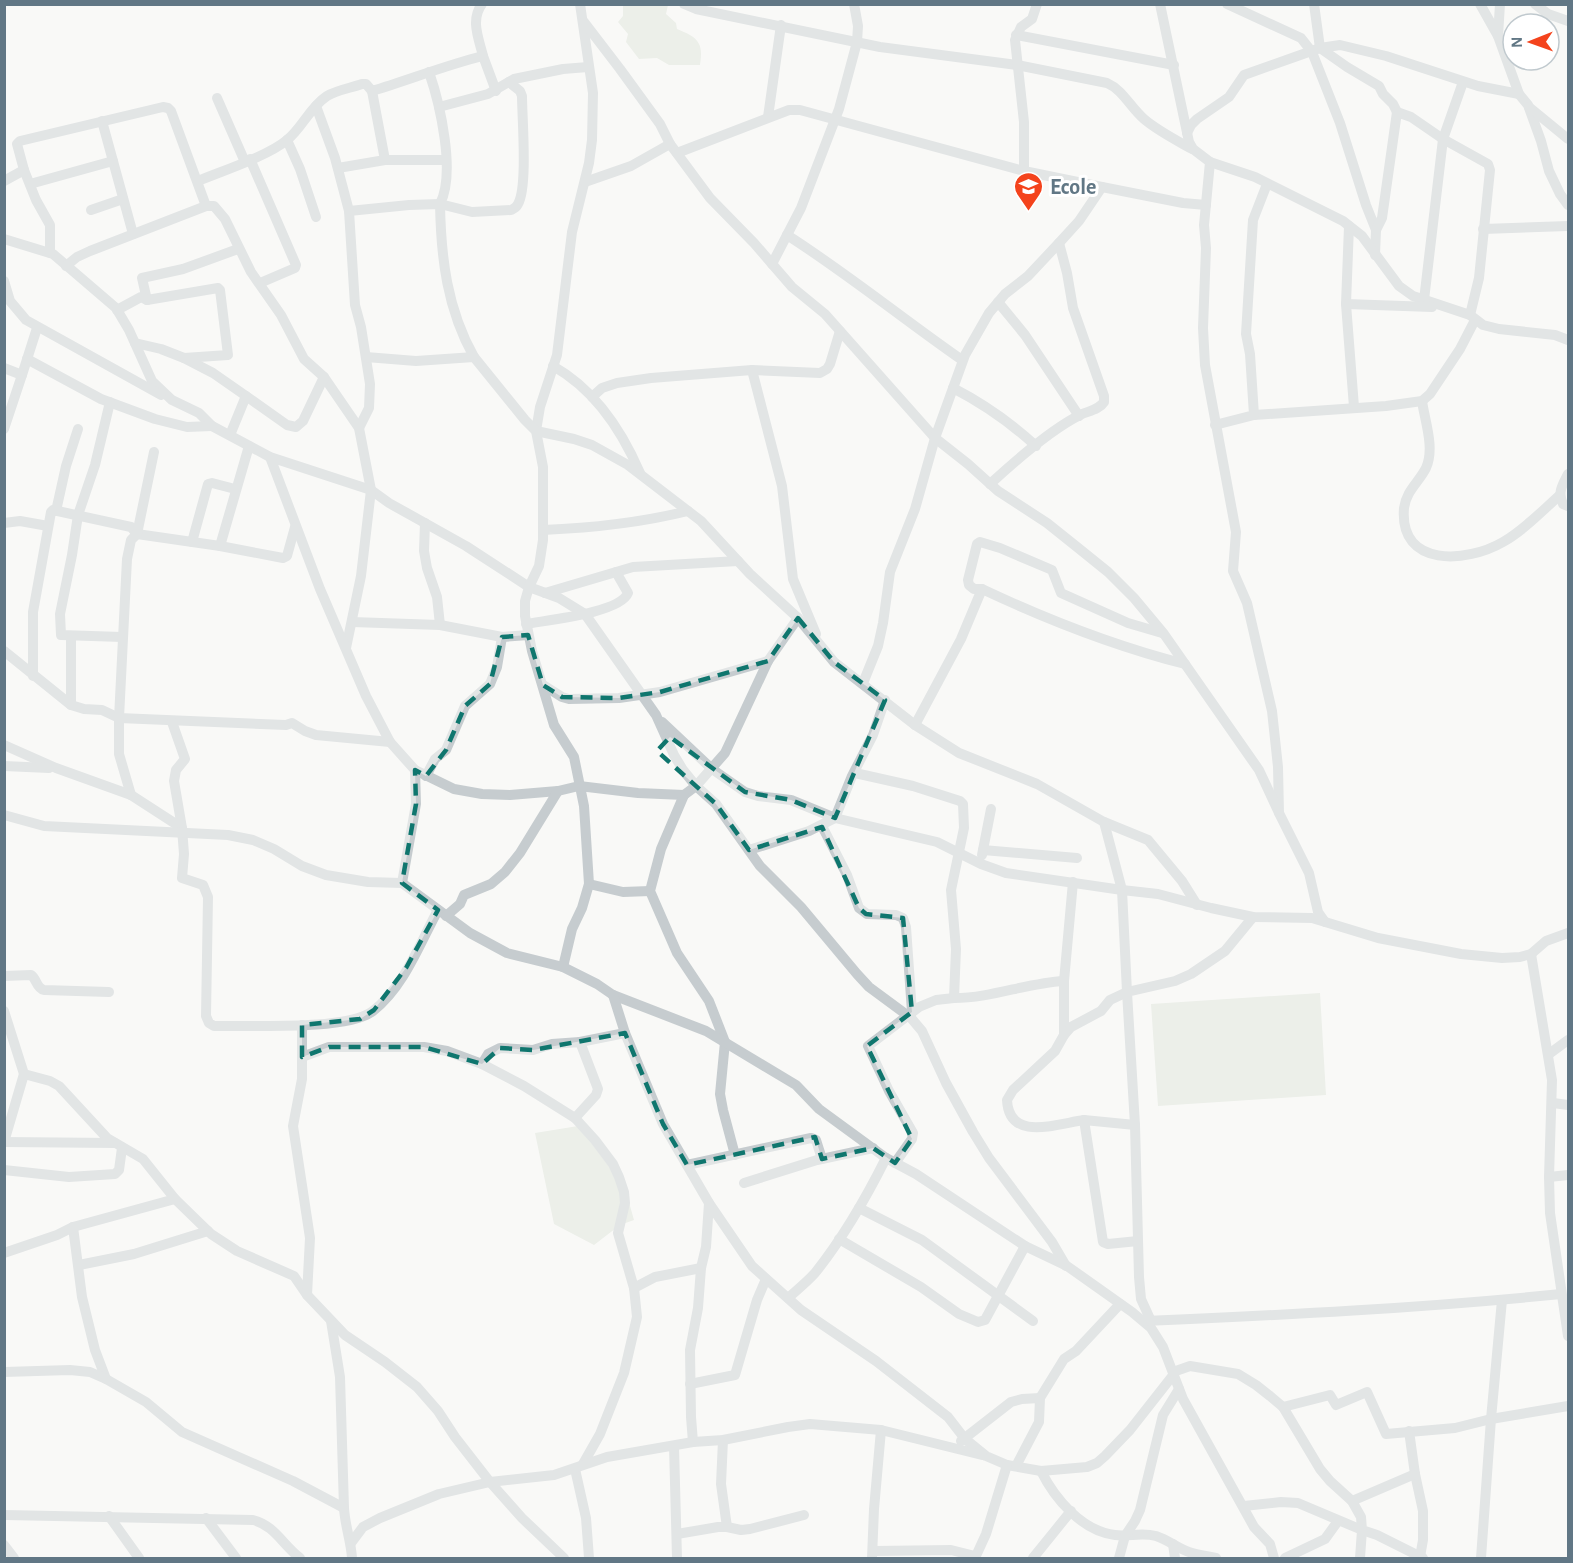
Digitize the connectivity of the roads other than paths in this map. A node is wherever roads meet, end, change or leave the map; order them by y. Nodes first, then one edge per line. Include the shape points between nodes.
1 (482, 4) edge
2 (580, 4) edge
3 (684, 4) edge
4 (854, 4) edge
5 (1037, 4) edge
6 (1160, 4) edge
7 (1227, 4) edge
8 (1314, 4) edge
9 (1480, 4) edge
10 (1500, 4) edge
11 (1535, 4) edge
12 (1569, 21) edge
13 (584, 22) junction
14 (781, 25) junction
15 (1016, 35) junction
16 (1498, 36) junction
17 (857, 42) junction
18 (1316, 50) junction
19 (483, 56) junction
20 (1017, 65) junction
21 (1174, 66) junction
22 (588, 67) junction
23 (429, 72) junction
24 (509, 82) junction
25 (1463, 82) junction
26 (372, 91) junction
27 (496, 91) junction
28 (1519, 94) junction
29 (217, 98) dead end
30 (1528, 105) junction
31 (316, 106) junction
32 (440, 107) junction
33 (1397, 112) junction
34 (768, 117) junction
35 (835, 119) junction
36 (102, 121) junction
37 (1187, 133) junction
38 (1443, 139) junction
39 (1569, 139) edge
40 (287, 140) junction
41 (674, 148) junction
42 (1192, 149) junction
43 (386, 160) junction
44 (446, 160) junction
45 (113, 161) junction
46 (248, 161) junction
47 (1210, 162) junction
48 (338, 168) junction
49 (24, 170) junction
50 (1024, 171) junction
51 (4, 181) edge
52 (198, 181) junction
53 (585, 182) junction
54 (30, 184) junction
55 (1267, 184) junction
56 (1102, 187) junction
57 (123, 199) junction
58 (440, 204) junction
59 (1206, 205) junction
60 (1569, 205) edge
61 (206, 206) junction
62 (91, 210) dead end
63 (349, 211) junction
64 (315, 218) dead end
65 (1349, 226) junction
66 (1569, 226) edge
67 (1483, 229) junction
68 (1377, 230) junction
69 (133, 234) junction
70 (788, 235) junction
71 (4, 239) edge
72 (1059, 243) junction
73 (238, 249) junction
74 (50, 253) junction
75 (1375, 255) junction
76 (772, 264) junction
77 (66, 266) junction
78 (4, 281) edge
79 (260, 283) junction
80 (147, 300) junction
81 (1424, 300) junction
82 (998, 302) junction
83 (8, 303) edge
84 (1346, 304) junction
85 (1445, 307) junction
86 (117, 310) junction
87 (1473, 317) junction
88 (37, 328) junction
89 (840, 331) junction
90 (1569, 340) edge
91 (135, 343) junction
92 (366, 357) junction
93 (474, 357) junction
94 (184, 358) junction
95 (27, 359) junction
96 (962, 360) junction
97 (553, 366) junction
98 (4, 368) edge
99 (752, 370) junction
100 (22, 375) junction
101 (324, 377) junction
102 (952, 388) junction
103 (246, 396) junction
104 (592, 397) junction
105 (172, 400) junction
106 (1422, 400) junction
107 (110, 402) junction
108 (1354, 407) junction
109 (1254, 415) junction
110 (1079, 416) junction
111 (1215, 424) junction
112 (212, 426) junction
113 (5, 428) edge
114 (359, 428) junction
115 (78, 429) dead end
116 (536, 431) junction
117 (231, 435) junction
118 (935, 438) junction
119 (249, 446) junction
120 (1036, 446) junction
121 (154, 452) dead end
122 (270, 458) junction
123 (1569, 474) edge
124 (642, 476) junction
125 (990, 484) junction
126 (235, 489) junction
127 (371, 490) junction
128 (1560, 495) junction
129 (1569, 506) edge
130 (56, 511) junction
131 (688, 511) junction
132 (78, 515) junction
133 (4, 523) edge
134 (425, 523) junction
135 (48, 526) junction
136 (295, 527) junction
137 (543, 530) junction
138 (137, 534) junction
139 (192, 542) junction
140 (220, 546) junction
141 (738, 561) junction
142 (616, 572) junction
143 (529, 587) junction
144 (982, 589) junction
145 (545, 593) junction
146 (585, 614) junction
147 (798, 618) junction
148 (352, 622) junction
149 (440, 625) junction
150 (527, 630) junction
151 (1164, 634) junction
152 (71, 637) junction
153 (122, 637) junction
154 (502, 637) junction
155 (820, 646) junction
156 (346, 648) junction
157 (4, 651) edge
158 (768, 661) junction
159 (1185, 664) junction
160 (33, 676) junction
161 (863, 683) junction
162 (543, 685) junction
163 (642, 694) junction
164 (885, 700) junction
165 (71, 705) junction
166 (656, 715) junction
167 (119, 718) junction
168 (172, 722) junction
169 (915, 725) junction
170 (390, 742) junction
171 (4, 745) edge
172 (4, 766) edge
173 (56, 768) junction
174 (712, 769) junction
175 (415, 770) junction
176 (855, 773) junction
177 (426, 776) junction
178 (579, 786) junction
179 (696, 786) junction
180 (558, 791) junction
181 (131, 795) junction
182 (684, 795) junction
183 (991, 809) dead end
184 (1279, 813) junction
185 (4, 815) edge
186 (835, 818) junction
187 (1104, 822) junction
188 (822, 826) junction
189 (183, 830) junction
190 (749, 850) junction
191 (983, 850) junction
192 (958, 852) junction
193 (1077, 858) dead end
194 (981, 864) junction
195 (1073, 882) junction
196 (402, 883) junction
197 (589, 884) junction
198 (1122, 890) junction
199 (650, 891) junction
200 (1197, 904) junction
201 (442, 913) junction
202 (1254, 917) junction
203 (1325, 922) junction
204 (1569, 933) edge
205 (1531, 954) junction
206 (563, 967) junction
207 (4, 976) edge
208 (1064, 981) junction
209 (110, 992) dead end
210 (1127, 992) junction
211 (613, 995) junction
212 (954, 998) junction
213 (4, 1011) edge
214 (909, 1014) junction
215 (302, 1025) junction
216 (625, 1033) junction
217 (1064, 1035) junction
218 (1569, 1040) edge
219 (580, 1042) junction
220 (725, 1042) junction
221 (1549, 1054) junction
222 (302, 1057) junction
223 (482, 1064) junction
224 (24, 1074) junction
225 (1552, 1103) junction
226 (1569, 1105) edge
227 (575, 1118) junction
228 (1084, 1120) junction
229 (1136, 1125) junction
230 (4, 1142) edge
231 (118, 1145) junction
232 (873, 1148) junction
233 (735, 1155) junction
234 (822, 1159) junction
235 (891, 1161) junction
236 (687, 1165) junction
237 (4, 1170) edge
238 (1569, 1175) edge
239 (1549, 1177) junction
240 (744, 1183) dead end
241 (175, 1199) junction
242 (709, 1203) junction
243 (859, 1208) junction
244 (73, 1227) junction
245 (208, 1231) junction
246 (839, 1239) junction
247 (1138, 1241) junction
248 (1025, 1246) junction
249 (4, 1253) edge
250 (79, 1264) junction
251 (1066, 1266) junction
252 (701, 1268) junction
253 (766, 1279) junction
254 (634, 1288) junction
255 (1561, 1294) junction
256 (307, 1295) junction
257 (999, 1296) junction
258 (789, 1298) junction
259 (1502, 1300) junction
260 (1120, 1305) junction
261 (331, 1320) junction
262 (1033, 1321) dead end
263 (1148, 1321) junction
264 (1569, 1336) edge
265 (4, 1372) edge
266 (1174, 1373) junction
267 (106, 1379) junction
268 (690, 1384) junction
269 (1179, 1389) junction
270 (1040, 1398) junction
271 (1569, 1406) edge
272 (1283, 1407) junction
273 (1491, 1419) junction
274 (881, 1430) junction
275 (1409, 1431) junction
276 (965, 1438) junction
277 (723, 1440) junction
278 (693, 1442) junction
279 (674, 1446) junction
280 (953, 1447) junction
281 (986, 1456) junction
282 (579, 1466) junction
283 (1011, 1466) junction
284 (1041, 1471) junction
285 (1414, 1474) junction
286 (490, 1482) junction
287 (1352, 1501) junction
288 (1244, 1506) junction
289 (344, 1508) junction
290 (1071, 1511) junction
291 (4, 1515) edge
292 (804, 1515) dead end
293 (109, 1516) junction
294 (206, 1518) junction
295 (1338, 1521) junction
296 (727, 1527) junction
297 (1362, 1530) junction
298 (677, 1534) junction
299 (1125, 1536) junction
300 (351, 1543) junction
301 (1173, 1544) junction
302 (4, 1545) edge
303 (873, 1555) edge
304 (559, 1557) edge
305 (975, 1557) edge
306 (14, 1558) edge
307 (139, 1558) edge
308 (236, 1558) edge
309 (300, 1558) edge
310 (352, 1558) edge
311 (589, 1558) edge
312 (677, 1558) edge
313 (1033, 1558) edge
314 (1119, 1558) edge
315 (1175, 1558) edge
316 (1216, 1558) edge
317 (1274, 1558) edge
318 (1284, 1558) edge
319 (1360, 1558) edge
320 (1421, 1558) edge
321 (1480, 1558) edge

1 - 19 street via 476,13 476,23
2 - 13 street
3 - 14 street
4 - 17 street
5 - 15 street via 1032,20
6 - 21 street
7 - 18 street via 1301,38
8 - 18 street
9 - 16 street
10 - 16 street
11 - 12 street via 1548,14
13 - 22 street
13 - 41 street
14 - 17 street
14 - 34 street
15 - 20 street
15 - 21 street
16 - 28 street
17 - 20 street
17 - 35 street
18 - 25 street via 1340,45
18 - 33 street via 1379,86
18 - 37 street via 1244,75 1229,97 1191,124
18 - 68 street
19 - 23 street
19 - 27 street
20 - 42 street via 1118,88 1146,120
20 - 50 street via 1024,122
21 - 37 street
22 - 24 street via 538,73
22 - 53 street via 593,93 592,140
23 - 26 street
23 - 32 street
24 - 27 street
24 - 58 street via 522,96 520,202 511,210 472,212
25 - 28 street
25 - 38 street
26 - 31 street via 362,84 332,93
26 - 43 street
27 - 32 street
28 - 30 street
29 - 46 street
30 - 39 street
30 - 60 street via 1549,171
31 - 40 street
31 - 48 street
32 - 44 street
33 - 38 street
33 - 68 street
34 - 35 street via 800,110
34 - 41 street via 751,126
35 - 50 street
35 - 70 street
36 - 45 street
36 - 49 street via 17,142
36 - 52 street via 168,108
37 - 42 street
38 - 67 street via 1488,164
38 - 81 street
40 - 46 street
40 - 64 street
41 - 53 street
41 - 76 street via 710,198
42 - 47 street
43 - 44 street
43 - 48 street
44 - 58 street
45 - 54 street
45 - 57 street
46 - 52 street
46 - 79 street via 296,265
47 - 55 street
47 - 59 street
48 - 63 street
49 - 51 street
49 - 54 street
50 - 56 street
52 - 61 street
53 - 97 street via 572,232
54 - 74 street via 50,225
55 - 65 street
55 - 109 street via 1253,220 1247,322
56 - 59 street
56 - 72 street
57 - 62 street
57 - 69 street
58 - 63 street
58 - 93 street via 440,245 456,321
59 - 111 street via 1203,328
61 - 69 street
61 - 73 street via 214,206 225,219
63 - 92 street via 355,305
65 - 75 street via 1362,236
65 - 84 street
66 - 67 street
67 - 87 street
68 - 75 street
69 - 77 street via 77,257
70 - 76 street
70 - 96 street
71 - 74 street
72 - 82 street
72 - 110 street via 1073,308 1104,396 1102,406
73 - 79 street
73 - 80 street via 183,269 142,278
74 - 77 street
75 - 81 street via 1399,286
76 - 89 street
77 - 86 street
78 - 83 street
79 - 101 street via 304,359
80 - 86 street via 141,297
80 - 94 street via 220,290 228,355
81 - 85 street
82 - 96 street
82 - 110 street via 1026,335
83 - 88 street
84 - 85 street
84 - 108 street
85 - 87 street
86 - 91 street
87 - 90 street via 1483,325 1499,329
87 - 106 street via 1460,349
88 - 95 street
88 - 105 street
89 - 99 street via 830,364 820,373
89 - 118 street
91 - 94 street
91 - 105 street via 152,381
92 - 93 street via 416,361
92 - 114 street via 369,408
93 - 116 street
94 - 103 street
95 - 100 street
95 - 107 street
96 - 102 street
97 - 104 street via 576,379
97 - 116 street
98 - 100 street
99 - 104 street via 617,382
99 - 155 street via 782,486 793,579
100 - 113 street
101 - 103 street via 303,421 296,427 287,425
101 - 114 street
102 - 118 street
102 - 120 street via 1015,426
103 - 117 street
104 - 124 street via 628,444
105 - 112 street via 199,413
106 - 108 street
106 - 128 street via 1430,458 1404,507 1410,539 1420,549 1433,556 1472,554 1492,547 1504,542
107 - 112 street via 187,427
107 - 132 street
108 - 109 street
109 - 111 street
110 - 120 street
111 - 184 street via 1236,532 1233,571 1247,603 1272,711
112 - 117 street
114 - 127 street
115 - 130 street
116 - 124 street via 592,446
116 - 137 street via 543,467
117 - 119 street
118 - 125 street
118 - 161 street via 915,509 895,554 880,635
119 - 122 street
119 - 126 street
120 - 125 street
121 - 138 street
122 - 127 street
122 - 136 street
123 - 128 street
124 - 131 street
125 - 151 street via 1108,572
126 - 139 street via 208,484
126 - 140 street
127 - 134 street
127 - 148 street
128 - 129 street via 1563,504
130 - 132 street
130 - 135 street via 51,512
131 - 137 street via 625,524
131 - 141 street
132 - 138 street via 131,527
132 - 152 street via 60,614 61,635
133 - 135 street via 20,521
134 - 143 street
134 - 149 street via 424,551
135 - 160 street via 33,612
136 - 140 street via 287,556 283,558
136 - 156 street
137 - 143 street via 539,566
138 - 139 street
138 - 153 street via 131,540 127,559
139 - 140 street
141 - 142 street
141 - 147 street
142 - 145 street
142 - 146 street via 627,596 620,603
143 - 145 street
143 - 150 street via 525,600
144 - 151 street via 972,588 968,580 980,542 1052,570 1058,589 1069,597
144 - 159 street via 1060,625
144 - 169 street via 961,639
145 - 146 street
146 - 150 street
146 - 163 street
147 - 155 street
147 - 158 street
148 - 149 street
148 - 156 street
149 - 154 street
150 - 154 street
150 - 162 street
151 - 159 street
152 - 153 street
152 - 165 street
153 - 167 street
154 - 177 street via 490,684 465,706 446,750 435,759
155 - 161 street
156 - 170 street
157 - 160 street
158 - 163 street
158 - 174 street via 725,753
159 - 184 street via 1259,770
160 - 165 street
161 - 164 street
162 - 163 street via 569,699
162 - 178 street via 554,725 574,757
163 - 166 street
164 - 169 street
164 - 176 street
165 - 167 street via 102,710
166 - 174 street
166 - 179 street via 674,755
167 - 168 street
167 - 181 street via 119,754
168 - 170 street via 291,723 316,735
168 - 189 street via 185,759 176,770 174,781
169 - 187 street via 959,753 1036,784
170 - 175 street
171 - 173 street
172 - 173 street
173 - 181 street
174 - 179 street
174 - 186 street via 745,792 791,800
175 - 177 street
175 - 196 street via 416,804
176 - 186 street
176 - 192 street via 962,802 964,828
177 - 180 street via 454,789 475,793
178 - 180 street
178 - 182 street
178 - 197 street
179 - 182 street
179 - 190 street via 716,804
180 - 201 street via 505,872 491,884 464,895 460,904
181 - 189 street
182 - 199 street via 661,849
183 - 191 street
184 - 203 street via 1309,873 1318,912
185 - 189 street via 44,826
186 - 188 street
186 - 192 street via 938,842
187 - 198 street
187 - 200 street via 1148,840
188 - 190 street
188 - 214 street via 859,908 867,914 899,916 905,922
189 - 196 street via 253,840 326,875
189 - 215 street via 182,878 202,885 208,897 207,1020 214,1026
190 - 214 street via 869,987
191 - 193 street
191 - 194 street
192 - 194 street
192 - 212 street via 951,890 956,949
194 - 195 street via 1006,873
195 - 198 street
195 - 208 street
196 - 201 street
197 - 199 street via 623,892
197 - 206 street
198 - 200 street
198 - 210 street
199 - 220 street via 677,953 708,1001
200 - 202 street
201 - 206 street via 507,953
201 - 215 street via 374,1010 360,1019
202 - 203 street
202 - 210 street via 1225,951 1191,974
203 - 205 street via 1399,943 1461,954 1502,958
204 - 205 street via 1546,941
205 - 221 street
206 - 211 street
207 - 209 street via 31,975 44,990
208 - 212 street
208 - 217 street
210 - 217 street
210 - 229 street
211 - 216 street
211 - 220 street
212 - 214 street via 936,1000
213 - 224 street
214 - 235 street via 868,1046 913,1134
214 - 251 street via 922,1031 946,1083 989,1158
215 - 222 street
216 - 219 street
216 - 236 street via 663,1124
217 - 228 street via 1055,1052 1010,1095 1007,1106 1014,1122 1025,1127
218 - 221 street
219 - 223 street via 533,1050 494,1049
219 - 227 street via 598,1089
220 - 232 street via 796,1086
220 - 233 street via 720,1094
221 - 225 street
222 - 223 street via 329,1047 424,1047
222 - 256 street via 293,1126 310,1238
223 - 227 street
224 - 230 street
224 - 231 street via 59,1086
225 - 226 street
225 - 239 street
227 - 254 street via 620,1178 625,1203 618,1233
228 - 229 street
228 - 247 street via 1103,1242
229 - 247 street
230 - 231 street
231 - 237 street via 119,1170 115,1174 69,1177
231 - 241 street via 143,1159
232 - 234 street
232 - 235 street
233 - 234 street via 811,1138 816,1140
233 - 236 street
234 - 240 street
235 - 243 street
235 - 248 street
236 - 242 street
238 - 239 street
239 - 255 street
241 - 244 street
241 - 245 street
242 - 252 street
242 - 253 street via 752,1266
243 - 246 street
243 - 257 street via 922,1240
244 - 249 street
244 - 250 street
245 - 250 street via 134,1254
245 - 256 street via 237,1251 294,1276
246 - 257 street via 974,1321 986,1320
246 - 258 street via 814,1274
247 - 263 street via 1142,1299
248 - 251 street
248 - 257 street
250 - 267 street via 88,1324
251 - 260 street
252 - 254 street via 655,1277
252 - 268 street via 691,1340
253 - 258 street
253 - 268 street via 735,1375
254 - 282 street via 637,1317 624,1373 600,1434
255 - 259 street
255 - 264 street
256 - 261 street
257 - 262 street
258 - 276 street via 948,1417
259 - 263 street
259 - 273 street
260 - 263 street
260 - 270 street via 1064,1359
261 - 286 street via 345,1335 417,1387
261 - 289 street via 340,1377
263 - 266 street
265 - 267 street via 80,1370
266 - 269 street
266 - 272 street via 1190,1366 1238,1374
266 - 284 street via 1130,1430 1097,1463
267 - 289 street via 146,1402 182,1432
268 - 278 street
269 - 288 street
269 - 299 street via 1163,1415 1140,1510
270 - 276 street via 1011,1402
270 - 283 street via 1039,1422
271 - 273 street
272 - 275 street via 1330,1395 1336,1405 1367,1392 1385,1433
272 - 287 street via 1315,1462
273 - 275 street via 1455,1428
273 - 321 street
274 - 277 street via 810,1424
274 - 280 street
274 - 303 street
275 - 285 street
276 - 280 street
276 - 281 street
277 - 278 street
277 - 296 street via 721,1484
278 - 279 street
279 - 282 street via 607,1457
279 - 298 street
280 - 281 street
281 - 283 street
282 - 286 street via 554,1475
282 - 311 street
283 - 284 street
283 - 305 street
284 - 290 street via 1055,1495
285 - 287 street
285 - 320 street via 1423,1511
286 - 300 street via 440,1494 380,1518 363,1527
286 - 304 street
287 - 297 street via 1359,1512
288 - 295 street via 1298,1503
288 - 317 street via 1257,1532 1270,1544
289 - 300 street
290 - 299 street via 1100,1531
290 - 313 street
291 - 293 street
292 - 296 street via 750,1529
293 - 294 street
293 - 307 street
294 - 308 street
294 - 309 street via 266,1523
295 - 297 street
295 - 318 street via 1325,1539
296 - 298 street
297 - 319 street
297 - 320 street
298 - 312 street
299 - 301 street via 1146,1534
299 - 314 street
300 - 310 street
301 - 315 street
301 - 316 street
302 - 306 street
303 - 305 street via 951,1550

